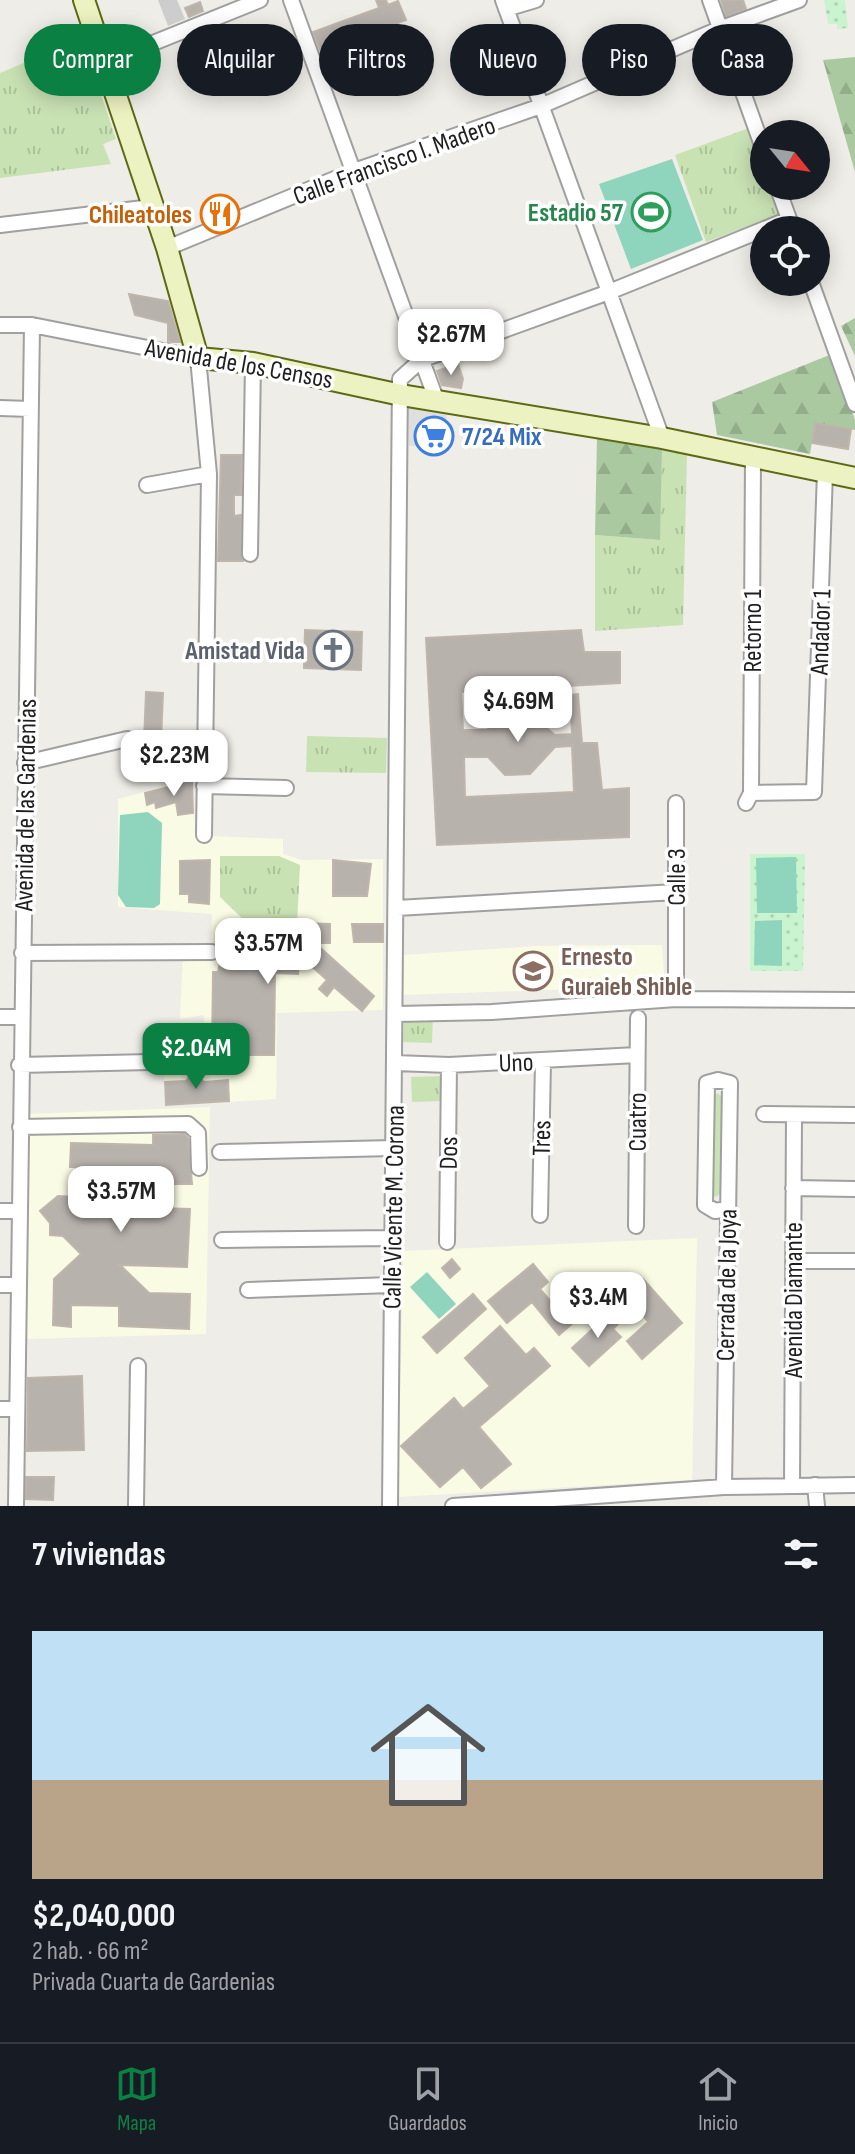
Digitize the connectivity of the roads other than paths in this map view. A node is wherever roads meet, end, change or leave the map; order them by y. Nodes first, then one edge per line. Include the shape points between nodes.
1 (84, 0) edge
2 (260, 0) edge
3 (291, 0) edge
4 (536, 0) edge
5 (710, 0) edge
6 (799, 0) edge
7 (505, 4) edge
8 (93, 24) edge
9 (717, 24) edge
10 (733, 24) edge
11 (161, 40) edge
12 (692, 41) edge
13 (117, 96) edge
14 (744, 96) edge
15 (541, 106) junction
16 (753, 120) edge
17 (354, 171) junction
18 (152, 207) junction
19 (0, 225) edge
20 (750, 240) edge
21 (167, 248) junction
22 (609, 292) junction
23 (816, 296) edge
24 (0, 325) edge
25 (32, 325) junction
26 (198, 358) junction
27 (421, 360) junction
28 (253, 363) junction
29 (401, 395) junction
30 (436, 399) junction
31 (855, 404) edge
32 (0, 408) edge
33 (30, 409) junction
34 (662, 438) junction
35 (753, 458) junction
36 (825, 472) junction
37 (209, 474) junction
38 (855, 478) edge
39 (147, 485) dead end
40 (250, 554) dead end
41 (127, 739) dead end
42 (25, 763) junction
43 (204, 786) junction
44 (286, 788) dead end
45 (814, 792) joint
46 (676, 803) dead end
47 (204, 835) dead end
48 (676, 892) junction
49 (397, 908) junction
50 (212, 952) dead end
51 (22, 953) junction
52 (676, 999) junction
53 (855, 1000) edge
54 (397, 1014) junction
55 (0, 1017) edge
56 (20, 1017) junction
57 (638, 1018) dead end
58 (637, 1055) junction
59 (194, 1061) dead end
60 (543, 1062) junction
61 (395, 1063) junction
62 (19, 1065) junction
63 (449, 1065) junction
64 (764, 1114) dead end
65 (794, 1115) junction
66 (855, 1115) edge
67 (20, 1127) junction
68 (393, 1148) junction
69 (220, 1152) dead end
70 (199, 1168) dead end
71 (793, 1188) junction
72 (855, 1189) edge
73 (727, 1209) junction
74 (0, 1211) edge
75 (19, 1211) junction
76 (540, 1215) dead end
77 (636, 1226) dead end
78 (392, 1238) junction
79 (222, 1240) dead end
80 (447, 1242) dead end
81 (794, 1261) junction
82 (855, 1261) edge
83 (0, 1285) edge
84 (19, 1285) junction
85 (391, 1285) junction
86 (248, 1290) dead end
87 (138, 1366) dead end
88 (0, 1409) edge
89 (17, 1409) junction
90 (815, 1485) junction
91 (855, 1485) edge
92 (792, 1486) junction
93 (724, 1487) junction
94 (668, 1499) edge
95 (593, 1503) edge
96 (16, 1506) edge
97 (136, 1506) edge
98 (390, 1506) edge
99 (453, 1506) edge
100 (817, 1506) edge

1 - 8 street
2 - 11 street
3 - 17 street
4 - 7 street
5 - 9 street
6 - 10 street, Calle Francisco I. Madero
7 - 15 street
12 - 15 street, Calle Francisco I. Madero
13 - 18 street
14 - 16 street
15 - 17 street, Calle Francisco I. Madero
15 - 22 street
17 - 21 street, Calle Francisco I. Madero
17 - 27 street
18 - 19 street
18 - 21 street
20 - 22 street
21 - 26 street
22 - 27 street
22 - 34 street
23 - 31 street
24 - 25 street, Avenida de los Censos
25 - 26 street, Avenida de los Censos
25 - 33 street, Avenida de las Gardenias
26 - 28 street, Avenida de los Censos
26 - 37 street
27 - 29 street via 400,379
27 - 30 street
28 - 29 street, Avenida de los Censos
28 - 40 street
29 - 30 street, Avenida de los Censos
29 - 49 street, Calle Vicente M. Corona
30 - 34 street, Avenida de los Censos
32 - 33 street
33 - 42 street, Avenida de las Gardenias
34 - 35 street, Avenida de los Censos
35 - 36 street, Avenida de los Censos
35 - 45 street, Retorno 1 via 749,798
36 - 38 street, Avenida de los Censos
36 - 45 street, Andador 1
37 - 39 street
37 - 43 street
41 - 42 street
42 - 51 street, Avenida de las Gardenias
43 - 44 street
43 - 47 street
46 - 48 street, Calle 3
48 - 49 street
48 - 52 street, Calle 3
49 - 54 street, Calle Vicente M. Corona
50 - 51 street
51 - 56 street, Avenida de las Gardenias
52 - 53 street
52 - 54 street
54 - 61 street, Calle Vicente M. Corona
55 - 56 street
56 - 62 street, Avenida de las Gardenias
57 - 58 street, Cuatro
58 - 60 street, Uno
58 - 77 street, Cuatro
59 - 62 street
60 - 63 street, Uno
60 - 76 street, Tres
61 - 63 street, Uno
61 - 68 street, Calle Vicente M. Corona
62 - 67 street, Avenida de las Gardenias
63 - 80 street, Dos
64 - 65 street
65 - 66 street
65 - 71 street, Avenida Diamante
67 - 70 street via 188,1124 198,1133
67 - 75 street, Avenida de las Gardenias
68 - 69 street
68 - 78 street, Calle Vicente M. Corona
71 - 72 street
71 - 81 street, Avenida Diamante
73 - 73 street, Cerrada de la Joya via 730,1083 721,1080 707,1083 705,1205 715,1211
73 - 93 street, Cerrada de la Joya
74 - 75 street
75 - 84 street, Avenida de las Gardenias
78 - 79 street
78 - 85 street, Calle Vicente M. Corona
81 - 82 street
81 - 92 street, Avenida Diamante
83 - 84 street
84 - 89 street, Avenida de las Gardenias
85 - 86 street
85 - 98 street, Calle Vicente M. Corona
87 - 97 street
88 - 89 street
89 - 96 street, Avenida de las Gardenias
90 - 91 street
90 - 92 street
90 - 100 street
92 - 93 street
93 - 94 street
94 - 95 street
95 - 99 street

